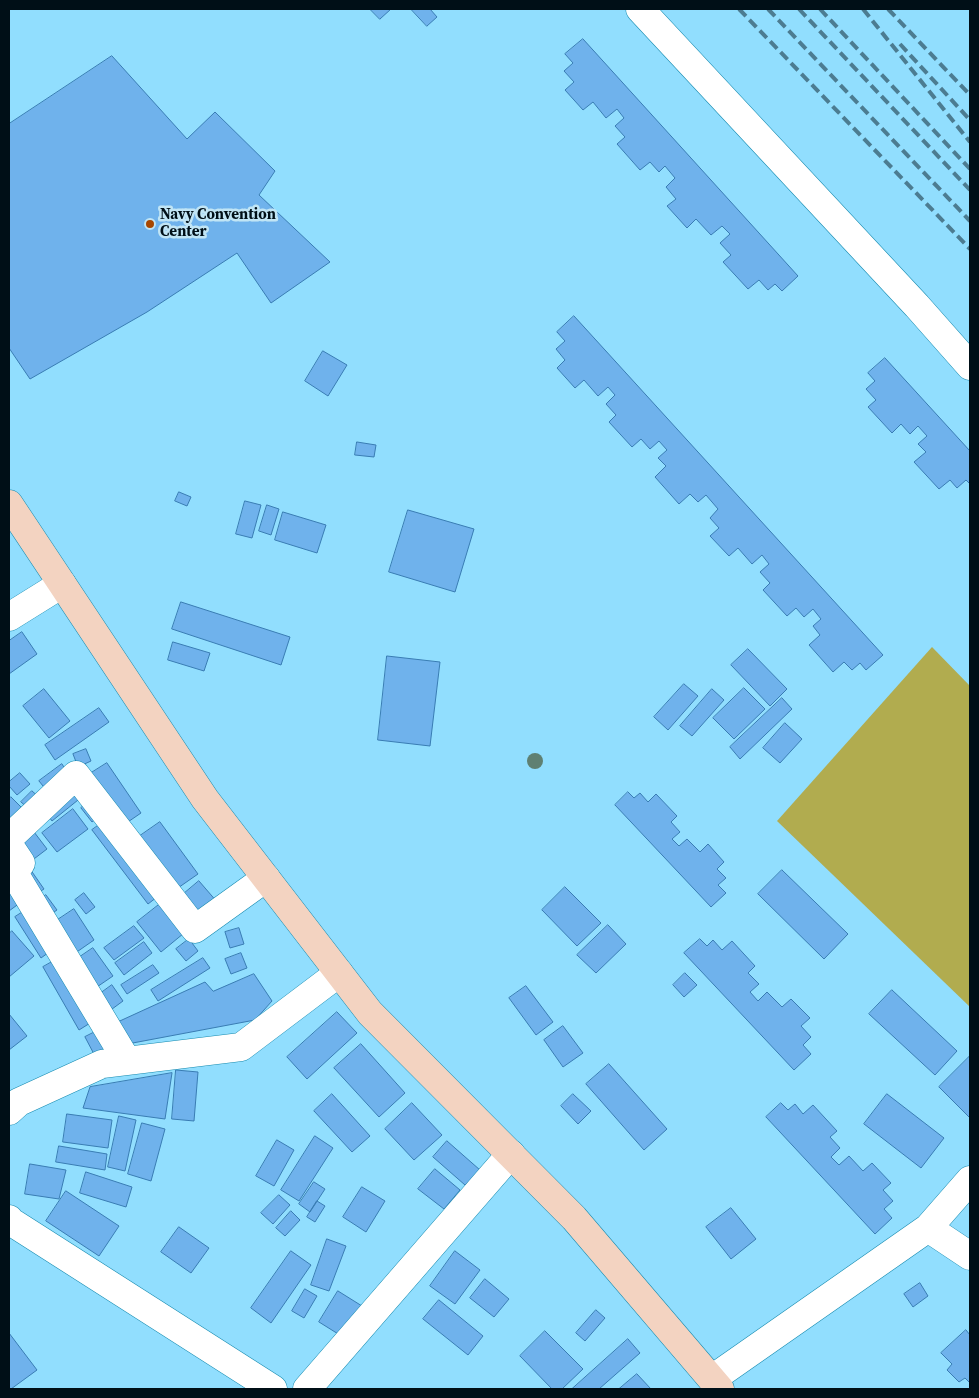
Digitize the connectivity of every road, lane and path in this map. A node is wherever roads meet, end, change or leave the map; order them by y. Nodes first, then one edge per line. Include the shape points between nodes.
1 (640, 9) edge
2 (970, 366) edge
3 (9, 504) edge
4 (62, 584) junction
5 (9, 617) edge
6 (9, 838) edge
7 (9, 845) edge
8 (266, 878) junction
9 (338, 973) junction
10 (126, 1061) junction
11 (9, 1111) edge
12 (511, 1154) junction
13 (970, 1180) edge
14 (9, 1219) edge
15 (928, 1228) junction
16 (970, 1256) edge
17 (716, 1384) edge
18 (273, 1389) edge
19 (307, 1389) edge

1 - 2 street
3 - 4 main road
4 - 5 street
4 - 8 main road via 205,799
6 - 8 street via 76,775 195,929
7 - 10 street via 21,863 14,873
8 - 9 main road
9 - 10 street via 241,1047
9 - 12 main road via 370,1013
10 - 11 street via 102,1064 19,1102
12 - 17 main road via 574,1218
12 - 19 street
13 - 15 street
14 - 18 street
15 - 16 street
15 - 17 street

